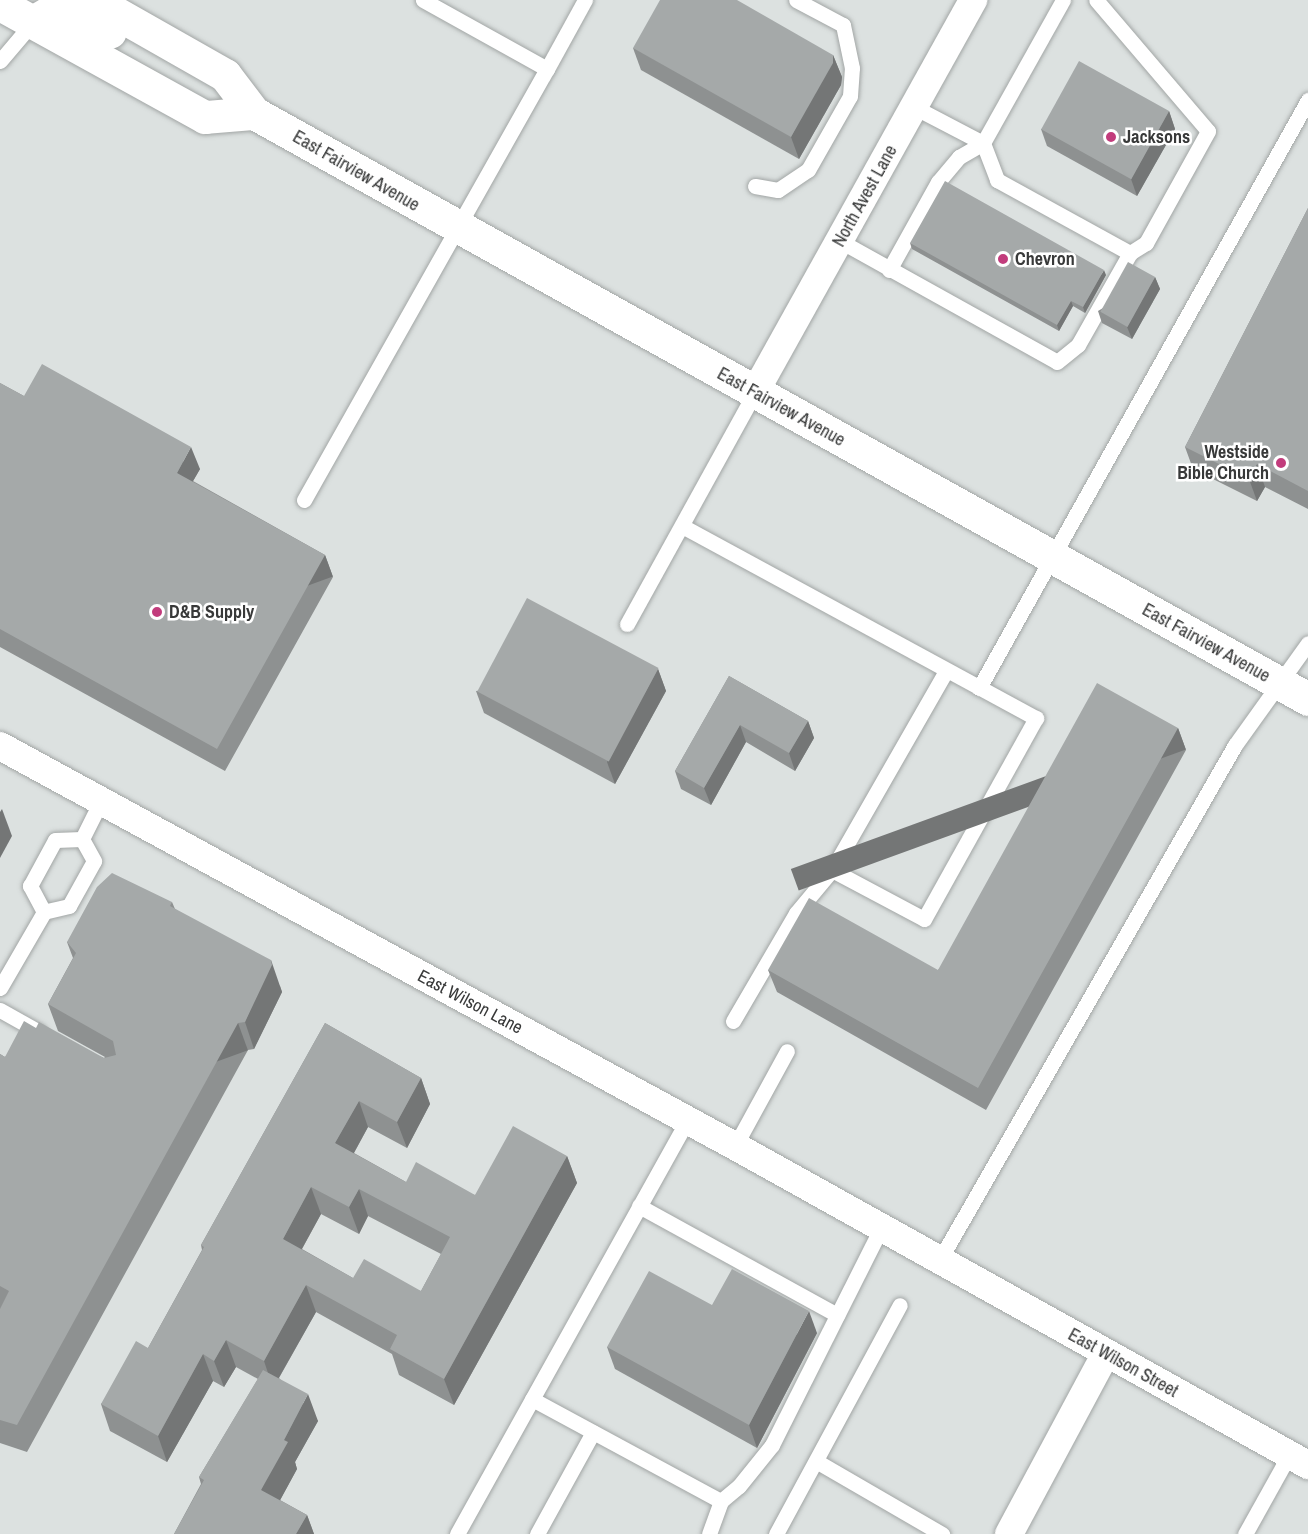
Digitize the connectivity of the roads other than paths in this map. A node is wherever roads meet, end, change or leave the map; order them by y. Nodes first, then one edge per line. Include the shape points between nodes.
1 (93, 0) edge
2 (423, 0) edge
3 (585, 0) edge
4 (796, 0) edge
5 (973, 0) edge
6 (1063, 0) edge
7 (1096, 0) edge
8 (0, 4) edge
9 (33, 22) junction
10 (0, 61) edge
11 (547, 69) junction
12 (232, 84) junction
13 (1308, 100) edge
14 (914, 107) junction
15 (254, 113) junction
16 (983, 142) junction
17 (755, 186) dead end
18 (458, 229) junction
19 (840, 241) junction
20 (1130, 253) junction
21 (889, 270) junction
22 (755, 393) junction
23 (304, 500) dead end
24 (682, 526) junction
25 (1050, 557) junction
26 (627, 624) dead end
27 (1308, 643) edge
28 (946, 671) junction
29 (1277, 682) junction
30 (979, 688) junction
31 (1308, 699) edge
32 (0, 746) edge
33 (101, 801) junction
34 (82, 839) junction
35 (832, 870) junction
36 (44, 912) junction
37 (0, 988) edge
38 (0, 1010) edge
39 (734, 1021) dead end
40 (57, 1042) edge
41 (788, 1051) dead end
42 (687, 1120) junction
43 (735, 1146) junction
44 (639, 1206) junction
45 (881, 1228) junction
46 (939, 1261) junction
47 (900, 1305) dead end
48 (837, 1315) junction
49 (1106, 1353) junction
50 (532, 1399) junction
51 (593, 1432) junction
52 (1299, 1460) edge
53 (816, 1461) junction
54 (721, 1501) junction
55 (457, 1534) edge
56 (537, 1534) edge
57 (709, 1534) edge
58 (776, 1534) edge
59 (942, 1534) edge
60 (1009, 1534) edge
61 (1245, 1534) edge

1 - 12 main road, East Fairview Avenue via 225,75
2 - 11 lane
3 - 11 lane
4 - 17 lane via 843,25 852,68 850,96 808,170 778,190
5 - 14 street, North Avest Lane
6 - 16 lane
7 - 20 lane via 1208,131 1146,243
8 - 9 main road
9 - 10 lane
9 - 12 main road via 60,6 189,78 210,87
9 - 15 main road via 205,117
11 - 18 lane
12 - 15 main road, East Fairview Avenue
13 - 25 lane
14 - 16 lane
14 - 19 street, North Avest Lane
15 - 18 main road, East Fairview Avenue
16 - 20 lane via 998,180
16 - 21 lane via 959,157 938,182
18 - 22 main road, East Fairview Avenue
18 - 23 lane
19 - 21 lane
19 - 22 street, North Avest Lane
20 - 21 lane via 1078,345 1057,362
22 - 24 lane
22 - 25 main road, East Fairview Avenue
24 - 26 lane
24 - 28 lane
25 - 29 main road, East Fairview Avenue
25 - 30 lane
27 - 29 lane
28 - 30 lane
28 - 35 lane
29 - 31 main road, East Fairview Avenue
29 - 46 lane via 1235,745
30 - 35 lane via 1036,718 924,919
32 - 33 street, East Wilson Lane
33 - 34 lane
33 - 42 street, East Wilson Lane
34 - 36 lane via 94,861 69,906
34 - 36 lane via 55,840 30,886
35 - 39 lane via 796,913
36 - 37 lane
38 - 40 lane
41 - 43 lane
42 - 43 street, East Wilson Lane
42 - 44 lane
43 - 45 street, East Wilson Lane
44 - 48 lane
44 - 50 lane
45 - 46 street, East Wilson Lane
45 - 48 lane
46 - 49 street, East Wilson Street
47 - 53 lane
48 - 54 lane via 772,1445
49 - 52 street, East Wilson Street
49 - 60 street
50 - 51 lane
50 - 55 lane
51 - 54 lane
51 - 56 lane
52 - 61 lane
53 - 58 lane
53 - 59 lane
54 - 57 lane

